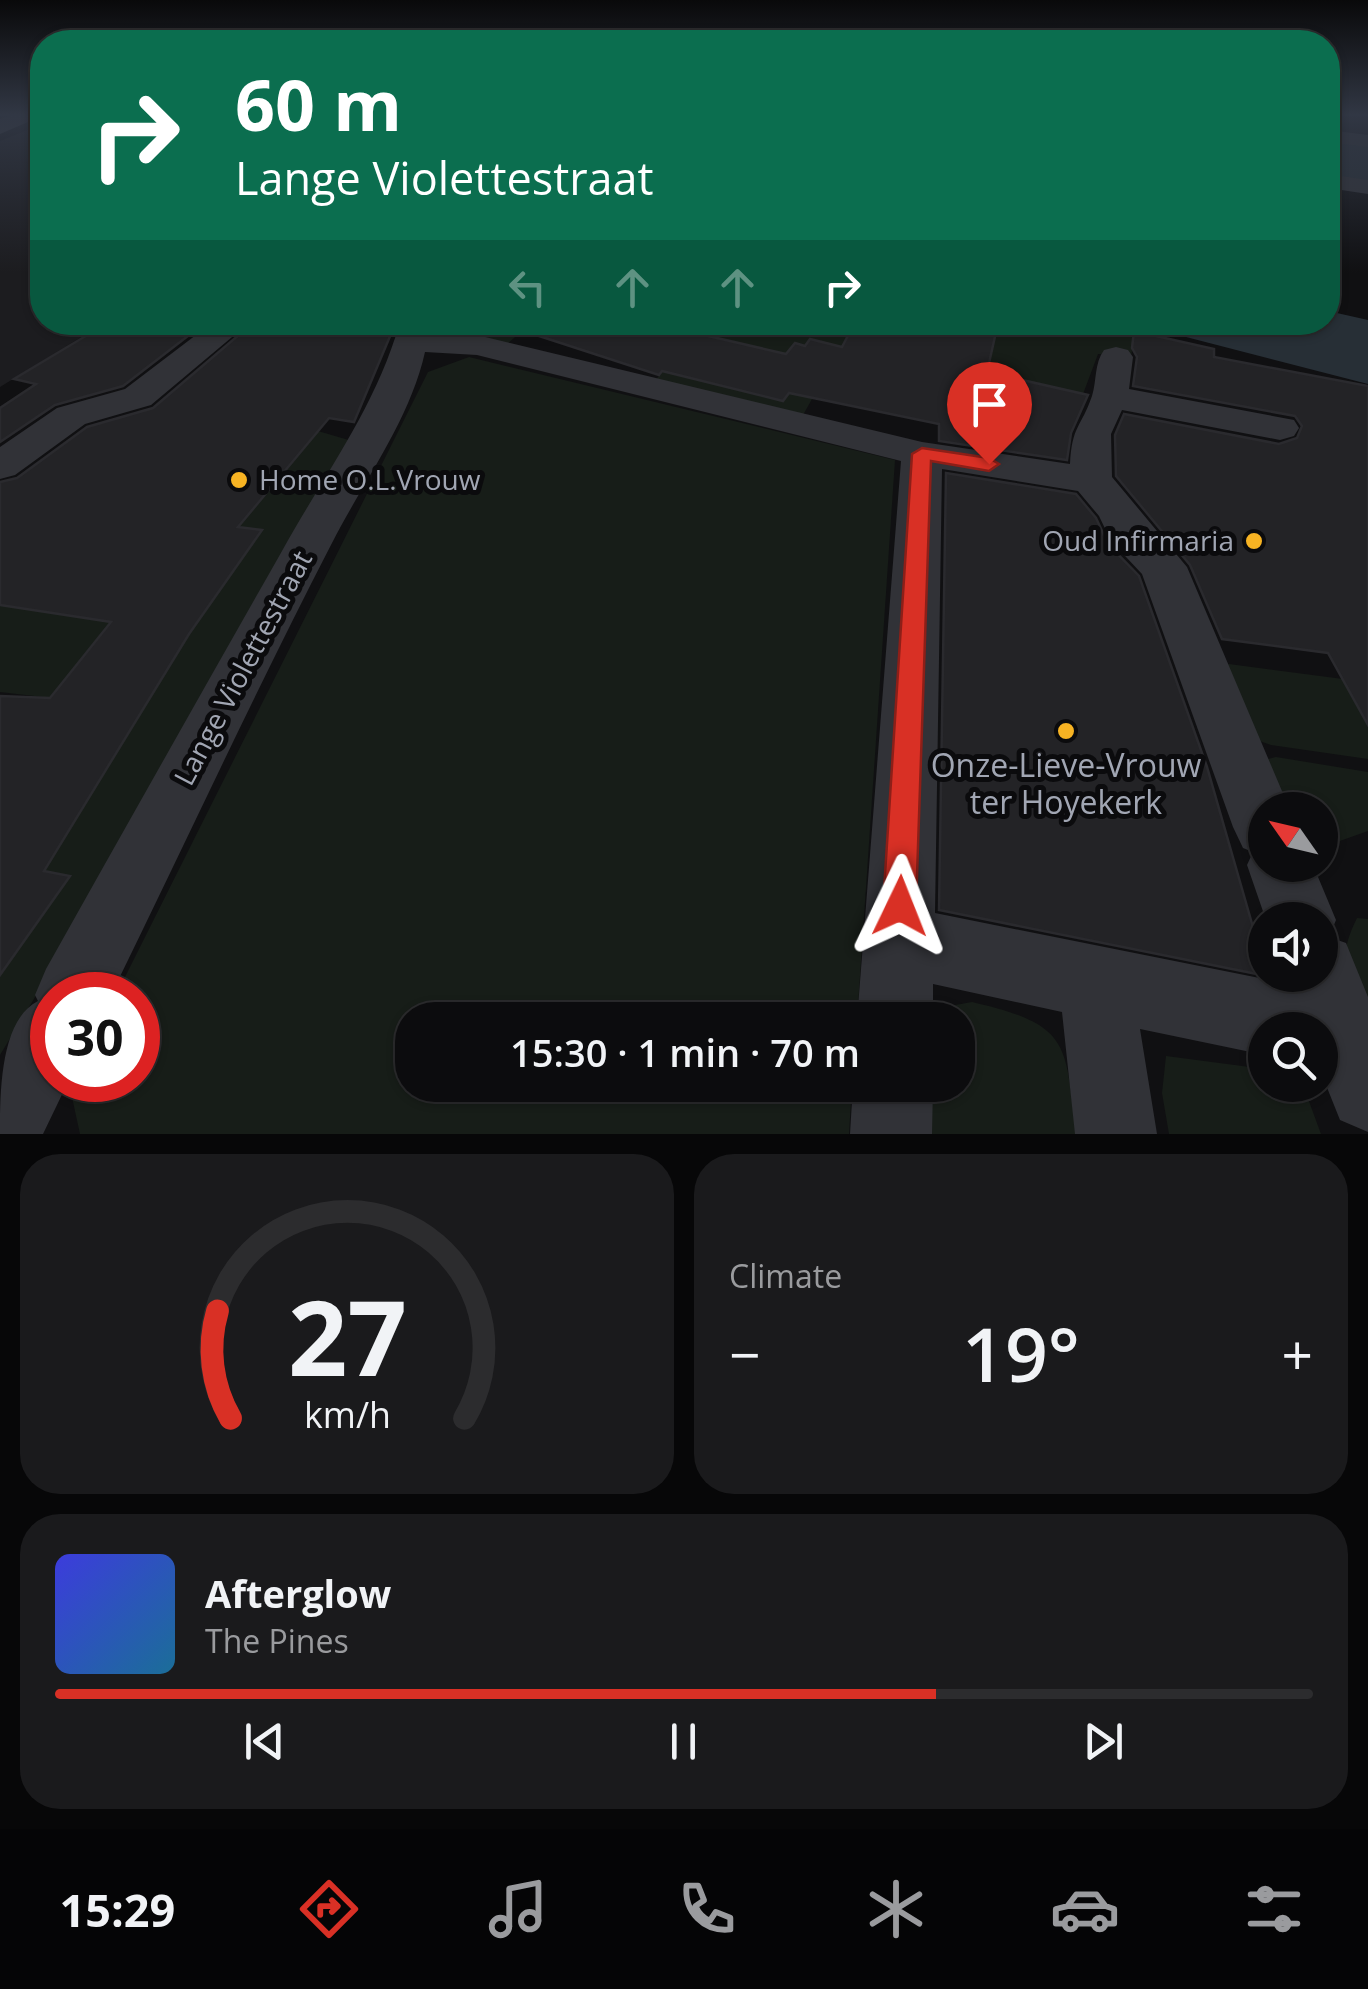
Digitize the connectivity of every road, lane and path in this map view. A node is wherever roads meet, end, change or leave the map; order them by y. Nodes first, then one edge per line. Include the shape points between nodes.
1 (1340, 183) edge
2 (1368, 187) edge
3 (217, 335) edge
4 (412, 335) edge
5 (428, 335) edge
6 (1280, 428) dead end
7 (922, 454) junction
8 (0, 466) edge
9 (1090, 480) junction
10 (1251, 792) edge
11 (898, 941) junction
12 (84, 972) edge
13 (1096, 983) junction
14 (896, 1002) edge
15 (1344, 1032) edge
16 (30, 1075) edge
17 (892, 1102) edge
18 (0, 1133) edge
19 (891, 1134) edge
20 (1116, 1134) edge

1 - 2 street
3 - 8 street via 138,397 71,416
4 - 12 street, Lange Violettestraat via 403,372
5 - 7 street, Lange Violettestraat
6 - 9 street via 1113,377 1091,434
7 - 9 street, Lange Violettestraat
7 - 11 street
9 - 10 street via 1164,567
11 - 13 street
11 - 14 street
13 - 15 street
13 - 20 street
16 - 18 street
17 - 19 street

